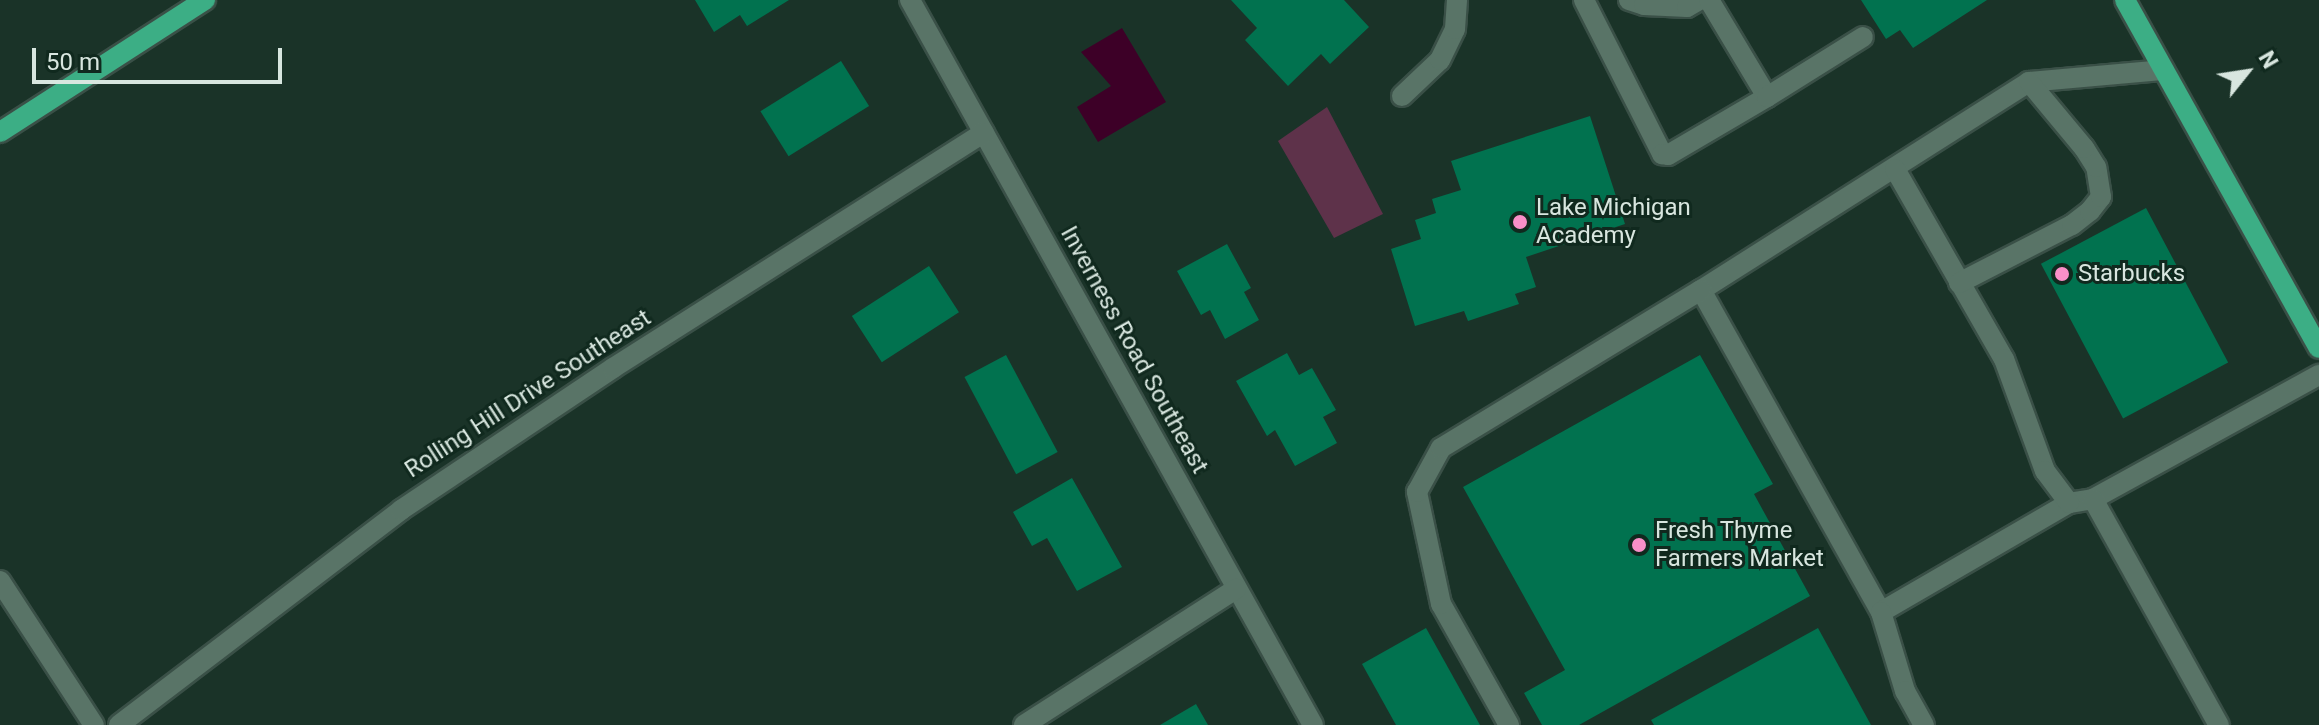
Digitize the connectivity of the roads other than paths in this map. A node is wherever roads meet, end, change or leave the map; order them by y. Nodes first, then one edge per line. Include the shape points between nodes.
1 (205, 0) edge
2 (910, 0) edge
3 (1457, 0) edge
4 (1584, 0) edge
5 (1629, 0) edge
6 (1699, 0) edge
7 (1709, 0) edge
8 (2125, 0) edge
9 (1863, 37) dead end
10 (2163, 70) junction
11 (2029, 82) junction
12 (1402, 96) dead end
13 (1767, 97) junction
14 (0, 132) edge
15 (984, 133) junction
16 (1895, 169) junction
17 (1959, 283) junction
18 (1701, 290) junction
19 (2319, 348) edge
20 (2319, 375) edge
21 (2093, 499) junction
22 (2069, 503) junction
23 (0, 581) edge
24 (1236, 589) junction
25 (1881, 612) junction
26 (94, 725) edge
27 (119, 725) edge
28 (1024, 725) edge
29 (1313, 725) edge
30 (1509, 725) edge
31 (1924, 725) edge
32 (2219, 725) edge

1 - 14 main road
2 - 15 street, Inverness Road Southeast
3 - 12 street via 1455,29 1440,60
4 - 13 street via 1662,154
5 - 6 street via 1687,7
7 - 13 street
8 - 10 main road
9 - 13 street
10 - 11 street
10 - 19 main road
11 - 16 street
11 - 17 street via 2096,167 2101,197 2072,225
15 - 24 street, Inverness Road Southeast
15 - 27 street, Rolling Hill Drive Southeast via 613,368 401,510
16 - 17 street
16 - 18 street
17 - 22 street via 2004,359 2045,471
18 - 25 street
18 - 30 street via 1441,448 1417,492 1441,604
20 - 21 street
21 - 22 street
21 - 32 street
22 - 25 street
23 - 26 street
24 - 28 street
24 - 29 street, Inverness Road Southeast
25 - 31 street via 1905,691

